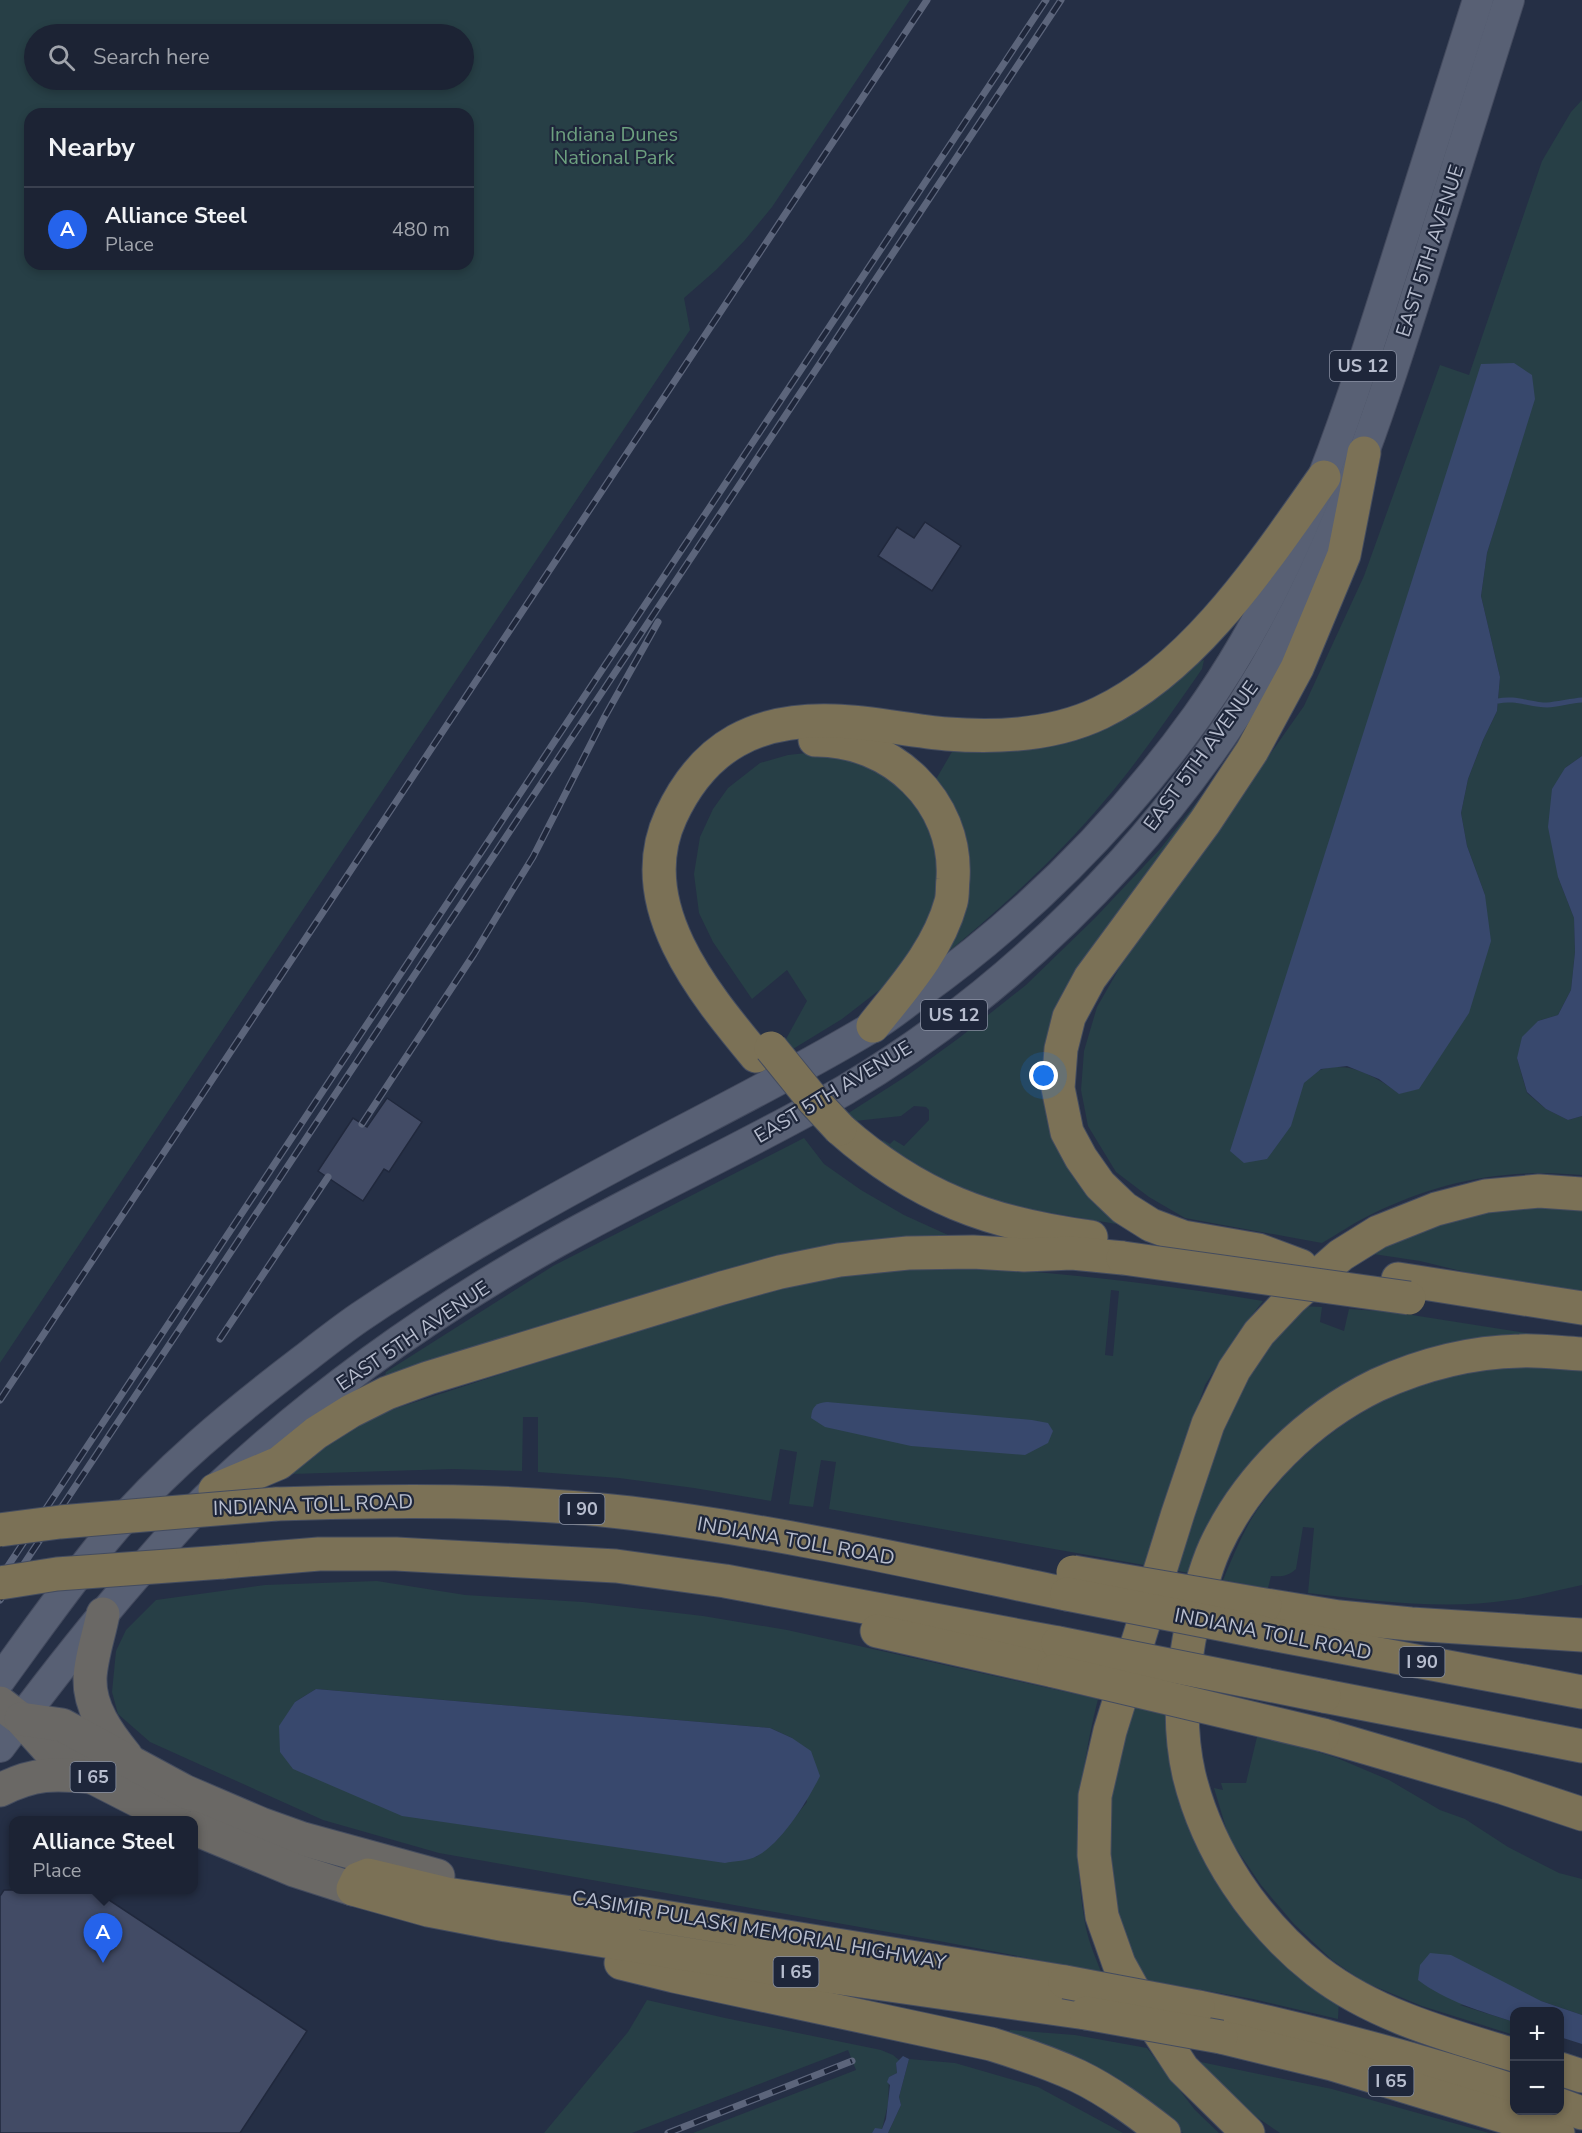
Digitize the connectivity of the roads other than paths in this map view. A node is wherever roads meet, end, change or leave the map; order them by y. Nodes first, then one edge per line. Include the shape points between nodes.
1 (1478, 0) edge
2 (1509, 0) edge
3 (1364, 453) junction
4 (1324, 477) junction
5 (873, 1026) junction
6 (763, 1052) junction
7 (832, 1133) junction
8 (1582, 1194) edge
9 (1123, 1249) junction
10 (1072, 1253) junction
11 (1301, 1266) junction
12 (1403, 1288) junction
13 (1582, 1308) edge
14 (1582, 1325) edge
15 (1582, 1354) edge
16 (214, 1490) junction
17 (0, 1530) edge
18 (0, 1583) edge
19 (103, 1614) junction
20 (1263, 1618) junction
21 (1582, 1635) edge
22 (1056, 1657) junction
23 (0, 1680) edge
24 (1582, 1692) edge
25 (10, 1711) edge
26 (1582, 1746) edge
27 (0, 1747) edge
28 (131, 1762) junction
29 (94, 1778) junction
30 (0, 1790) edge
31 (1582, 1814) edge
32 (166, 1816) edge
33 (198, 1830) edge
34 (353, 1889) junction
35 (639, 1913) junction
36 (506, 1925) junction
37 (1510, 2053) edge
38 (1564, 2070) edge
39 (1582, 2076) edge
40 (1510, 2090) edge
41 (1564, 2106) edge
42 (1582, 2113) edge
43 (1164, 2133) edge
44 (1248, 2133) edge
45 (1558, 2133) edge

1 - 4 main road, EAST 5TH AVENUE / US 12
2 - 3 main road, EAST 5TH AVENUE / US 12
3 - 11 highway via 1344,555 1297,668 1252,751 1205,822 1090,978 1069,1017 1061,1049 1058,1088 1067,1132 1100,1185 1124,1208 1151,1225 1183,1237 1258,1250
3 - 16 main road, EAST 5TH AVENUE / US 12 via 1282,639 1232,720 1185,786 1125,858 1023,959 958,1012 849,1087 556,1242 460,1301 375,1359
4 - 5 main road, EAST 5TH AVENUE / US 12 via 1285,570 1244,644 1158,769 1099,836 990,940
4 - 6 highway via 1247,585 1206,630 1138,690 1100,713 1051,730 1000,736 835,721 776,725 746,734 695,775 667,826 660,856 660,887 666,916 694,974
5 - 6 highway via 940,933 951,900 954,867 950,838 936,806 914,778 889,760 860,746 832,740 780,744 733,765 713,784 698,805 680,855 679,884 684,910 707,962
5 - 23 main road, EAST 5TH AVENUE / US 12 via 533,1212 356,1319 254,1397 172,1469 108,1536
6 - 7 highway, bridge via 814,1101
7 - 9 highway via 916,1185 957,1205 996,1219
7 - 10 highway via 842,1154 912,1203 952,1222
8 - 44 highway via 1539,1191 1486,1196 1436,1209 1378,1232 1341,1255 1292,1298 1259,1334 1234,1370 1208,1424 1110,1731 1095,1796 1094,1855 1102,1916 1119,1964 1144,2011 1183,2069
9 - 10 highway
9 - 11 highway
9 - 12 highway, bridge
10 - 16 highway via 908,1253 839,1260 722,1287 387,1393 316,1433 279,1463
11 - 12 highway
12 - 13 highway
12 - 14 highway
15 - 37 highway via 1519,1350 1424,1367 1377,1385 1298,1438 1264,1472 1216,1546 1202,1583 1185,1664 1182,1728 1190,1775 1204,1821 1254,1909 1319,1972 1367,2003
16 - 19 main road, EAST 5TH AVENUE / US 12
17 - 20 highway, INDIANA TOLL ROAD / I 90, bridge via 276,1504 395,1500 516,1503 743,1528 886,1556 1070,1583
18 - 22 highway, bridge via 57,1574 319,1554 396,1554 616,1566 725,1581 814,1617
19 - 25 main road, EAST 5TH AVENUE / US 12
19 - 28 highway via 90,1678 93,1700 107,1732
20 - 21 highway via 1339,1617
20 - 24 highway, INDIANA TOLL ROAD / I 90
22 - 26 highway, bridge via 1324,1696
22 - 31 highway, bridge
25 - 27 main road, EAST 5TH AVENUE / US 12
25 - 28 highway, CASIMIR PULASKI MEMORIAL HIGHWAY / I 65 via 62,1725
25 - 29 highway, I 65 via 48,1749
28 - 35 highway, CASIMIR PULASKI MEMORIAL HIGHWAY / I 65 via 184,1791 303,1839 438,1876
29 - 30 highway via 52,1774 32,1777
29 - 32 highway, I 65
33 - 34 highway, CASIMIR PULASKI MEMORIAL HIGHWAY / I 65 via 294,1870
34 - 35 highway via 358,1879 368,1875 447,1894 604,1918
34 - 36 highway, CASIMIR PULASKI MEMORIAL HIGHWAY / I 65 via 428,1910
35 - 40 highway, CASIMIR PULASKI MEMORIAL HIGHWAY / I 65, bridge via 1065,1982 1279,2023
36 - 43 highway via 562,1949 991,2044 1030,2056 1080,2077 1129,2106
36 - 45 highway, CASIMIR PULASKI MEMORIAL HIGHWAY / I 65, bridge via 1221,2037 1332,2064
38 - 39 highway
41 - 42 highway

